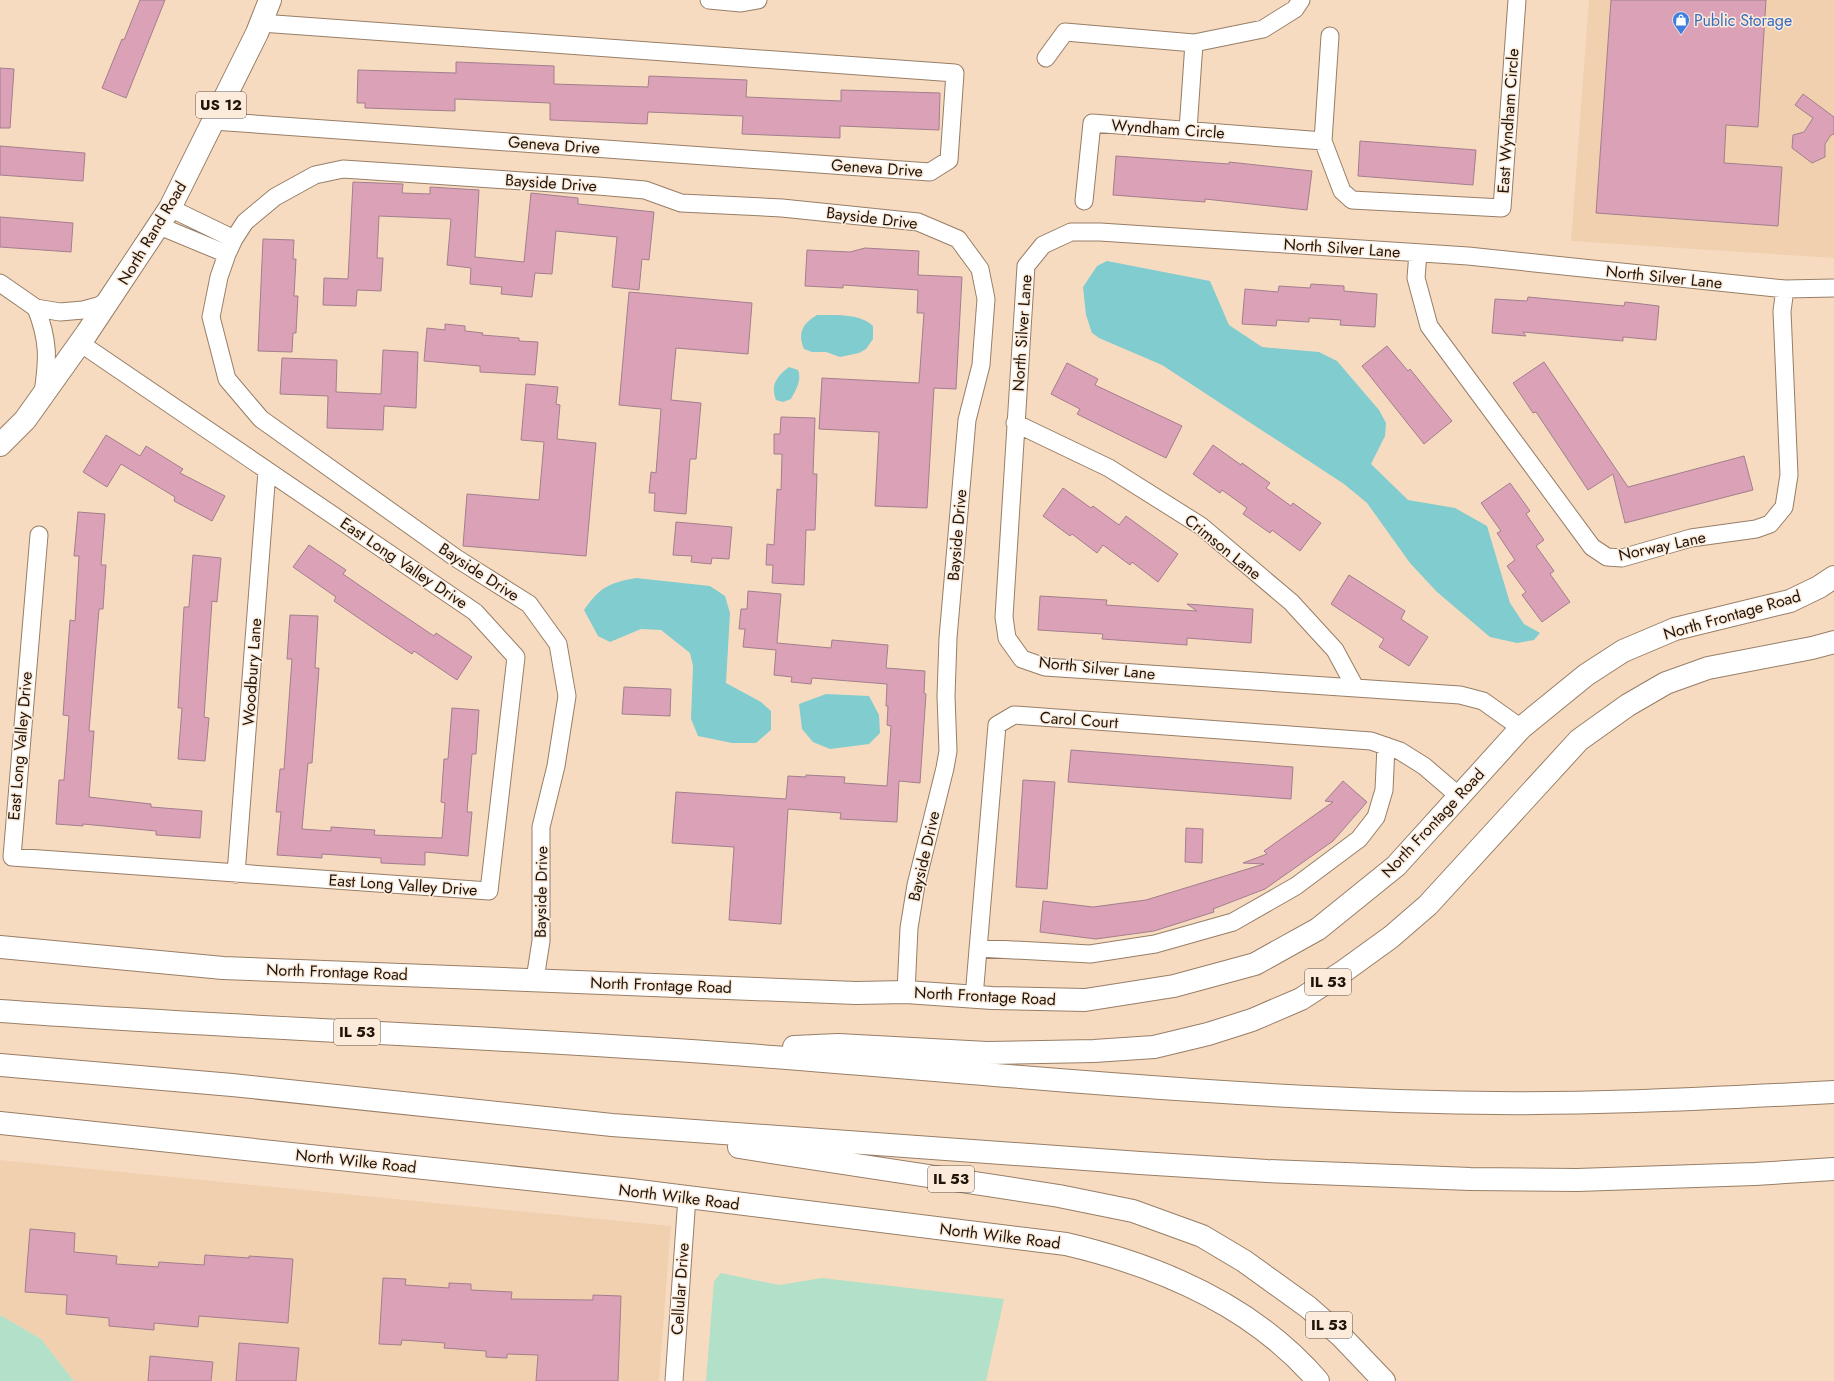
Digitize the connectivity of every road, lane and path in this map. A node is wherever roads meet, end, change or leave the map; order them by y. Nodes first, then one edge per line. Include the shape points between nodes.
1 (270, 0) edge
2 (709, 0) edge
3 (758, 0) edge
4 (1301, 0) edge
5 (1517, 0) edge
6 (261, 23) junction
7 (1330, 36) dead end
8 (1194, 43) junction
9 (1046, 58) dead end
10 (213, 121) junction
11 (1188, 130) junction
12 (1323, 141) junction
13 (1084, 201) dead end
14 (170, 208) junction
15 (157, 225) junction
16 (234, 239) junction
17 (1418, 253) junction
18 (227, 254) junction
19 (0, 283) edge
20 (1834, 288) edge
21 (1786, 289) junction
22 (111, 299) junction
23 (36, 308) junction
24 (80, 343) junction
25 (43, 394) junction
26 (1015, 423) junction
27 (0, 445) edge
28 (267, 471) junction
29 (39, 535) dead end
30 (1834, 577) edge
31 (1834, 642) edge
32 (1355, 688) junction
33 (1521, 728) junction
34 (1386, 746) junction
35 (1459, 796) junction
36 (6, 859) edge
37 (236, 874) junction
38 (0, 947) edge
39 (978, 948) junction
40 (535, 979) junction
41 (906, 992) junction
42 (974, 997) junction
43 (0, 1011) edge
44 (714, 1053) junction
45 (0, 1065) edge
46 (1834, 1092) edge
47 (0, 1123) edge
48 (612, 1125) junction
49 (1834, 1169) edge
50 (686, 1198) junction
51 (674, 1381) edge
52 (1318, 1381) edge
53 (1384, 1381) edge

1 - 6 main road, North Rand Road / US 12
2 - 3 street via 741,3
4 - 8 street via 1295,9 1263,29
5 - 12 street, East Wyndham Circle via 1502,208 1352,200 1342,191
6 - 10 main road, North Rand Road / US 12
6 - 10 street, Geneva Drive via 955,73 949,160 930,172
7 - 12 street, East Wyndham Circle
8 - 9 street via 1065,32
8 - 11 street
10 - 14 main road, North Rand Road / US 12
11 - 12 street, Wyndham Circle
11 - 13 street, Wyndham Circle via 1092,123
14 - 15 main road, North Rand Road / US 12
14 - 16 street
15 - 18 street
15 - 22 main road, North Rand Road / US 12
16 - 18 street, Bayside Drive
16 - 41 street, Bayside Drive via 245,222 275,197 314,175 343,169 645,190 681,203 782,208 918,222 958,239 980,269 986,299 981,365 967,420 948,638 948,751 916,885 909,928
17 - 21 street, North Silver Lane
17 - 21 street, Norway Lane via 1416,278 1430,326 1592,546 1607,557 1622,558 1691,538 1756,529 1770,524 1784,506 1789,475 1782,310
17 - 26 street, North Silver Lane via 1071,232 1043,245 1026,266
18 - 40 street, Bayside Drive via 219,277 211,317 227,379 261,419 456,558 529,604 558,644 567,696 556,766 541,827 541,941
19 - 23 street
20 - 21 street, North Silver Lane
22 - 23 street via 83,310 60,312
22 - 24 main road, North Rand Road / US 12
23 - 25 street via 44,327 48,348
24 - 25 main road, North Rand Road / US 12
24 - 28 street, East Long Valley Drive
25 - 27 main road, North Rand Road / US 12 via 25,420
26 - 32 street, Crimson Lane via 1109,468 1201,526 1291,602 1335,650
26 - 32 street, North Silver Lane via 1004,617 1007,638 1022,659 1045,667
28 - 37 street, Woodbury Lane
28 - 37 street, East Long Valley Drive via 474,612 516,657 489,891
29 - 36 street, East Long Valley Drive
30 - 33 main road, North Frontage Road via 1790,601 1675,629 1624,651 1586,675
31 - 44 main road, IL 53 via 1708,668 1666,683 1628,705 1580,740 1428,905 1391,937 1301,999 1252,1020 1154,1047 1094,1051 987,1053 838,1045
32 - 33 street, North Silver Lane via 1460,695 1483,701
33 - 35 main road, North Frontage Road
34 - 35 street, Carol Court via 1400,751 1424,766
34 - 39 street via 1384,790 1376,817 1359,839 1296,886 1233,922 1155,944 1090,954
34 - 39 street, Carol Court via 1371,741 1014,715 997,725
35 - 42 main road, North Frontage Road via 1396,866 1318,930 1255,964 1174,986 1085,1000
36 - 37 street, East Long Valley Drive
38 - 40 main road, North Frontage Road via 224,968
39 - 42 street, Carol Court
40 - 41 main road, North Frontage Road via 856,993
41 - 42 main road, North Frontage Road
43 - 44 main road, IL 53
44 - 46 main road via 1176,1088 1440,1102 1620,1101
45 - 48 main road, IL 53 via 232,1085
47 - 50 main road, North Wilke Road
48 - 49 main road via 1156,1164 1470,1179 1577,1180 1748,1175
48 - 53 main road, IL 53 via 1133,1210 1202,1236 1244,1261 1308,1307 1341,1336
50 - 51 street, Cellular Drive
50 - 52 main road, North Wilke Road via 984,1233 1066,1244 1104,1253 1157,1272 1238,1311 1301,1361

